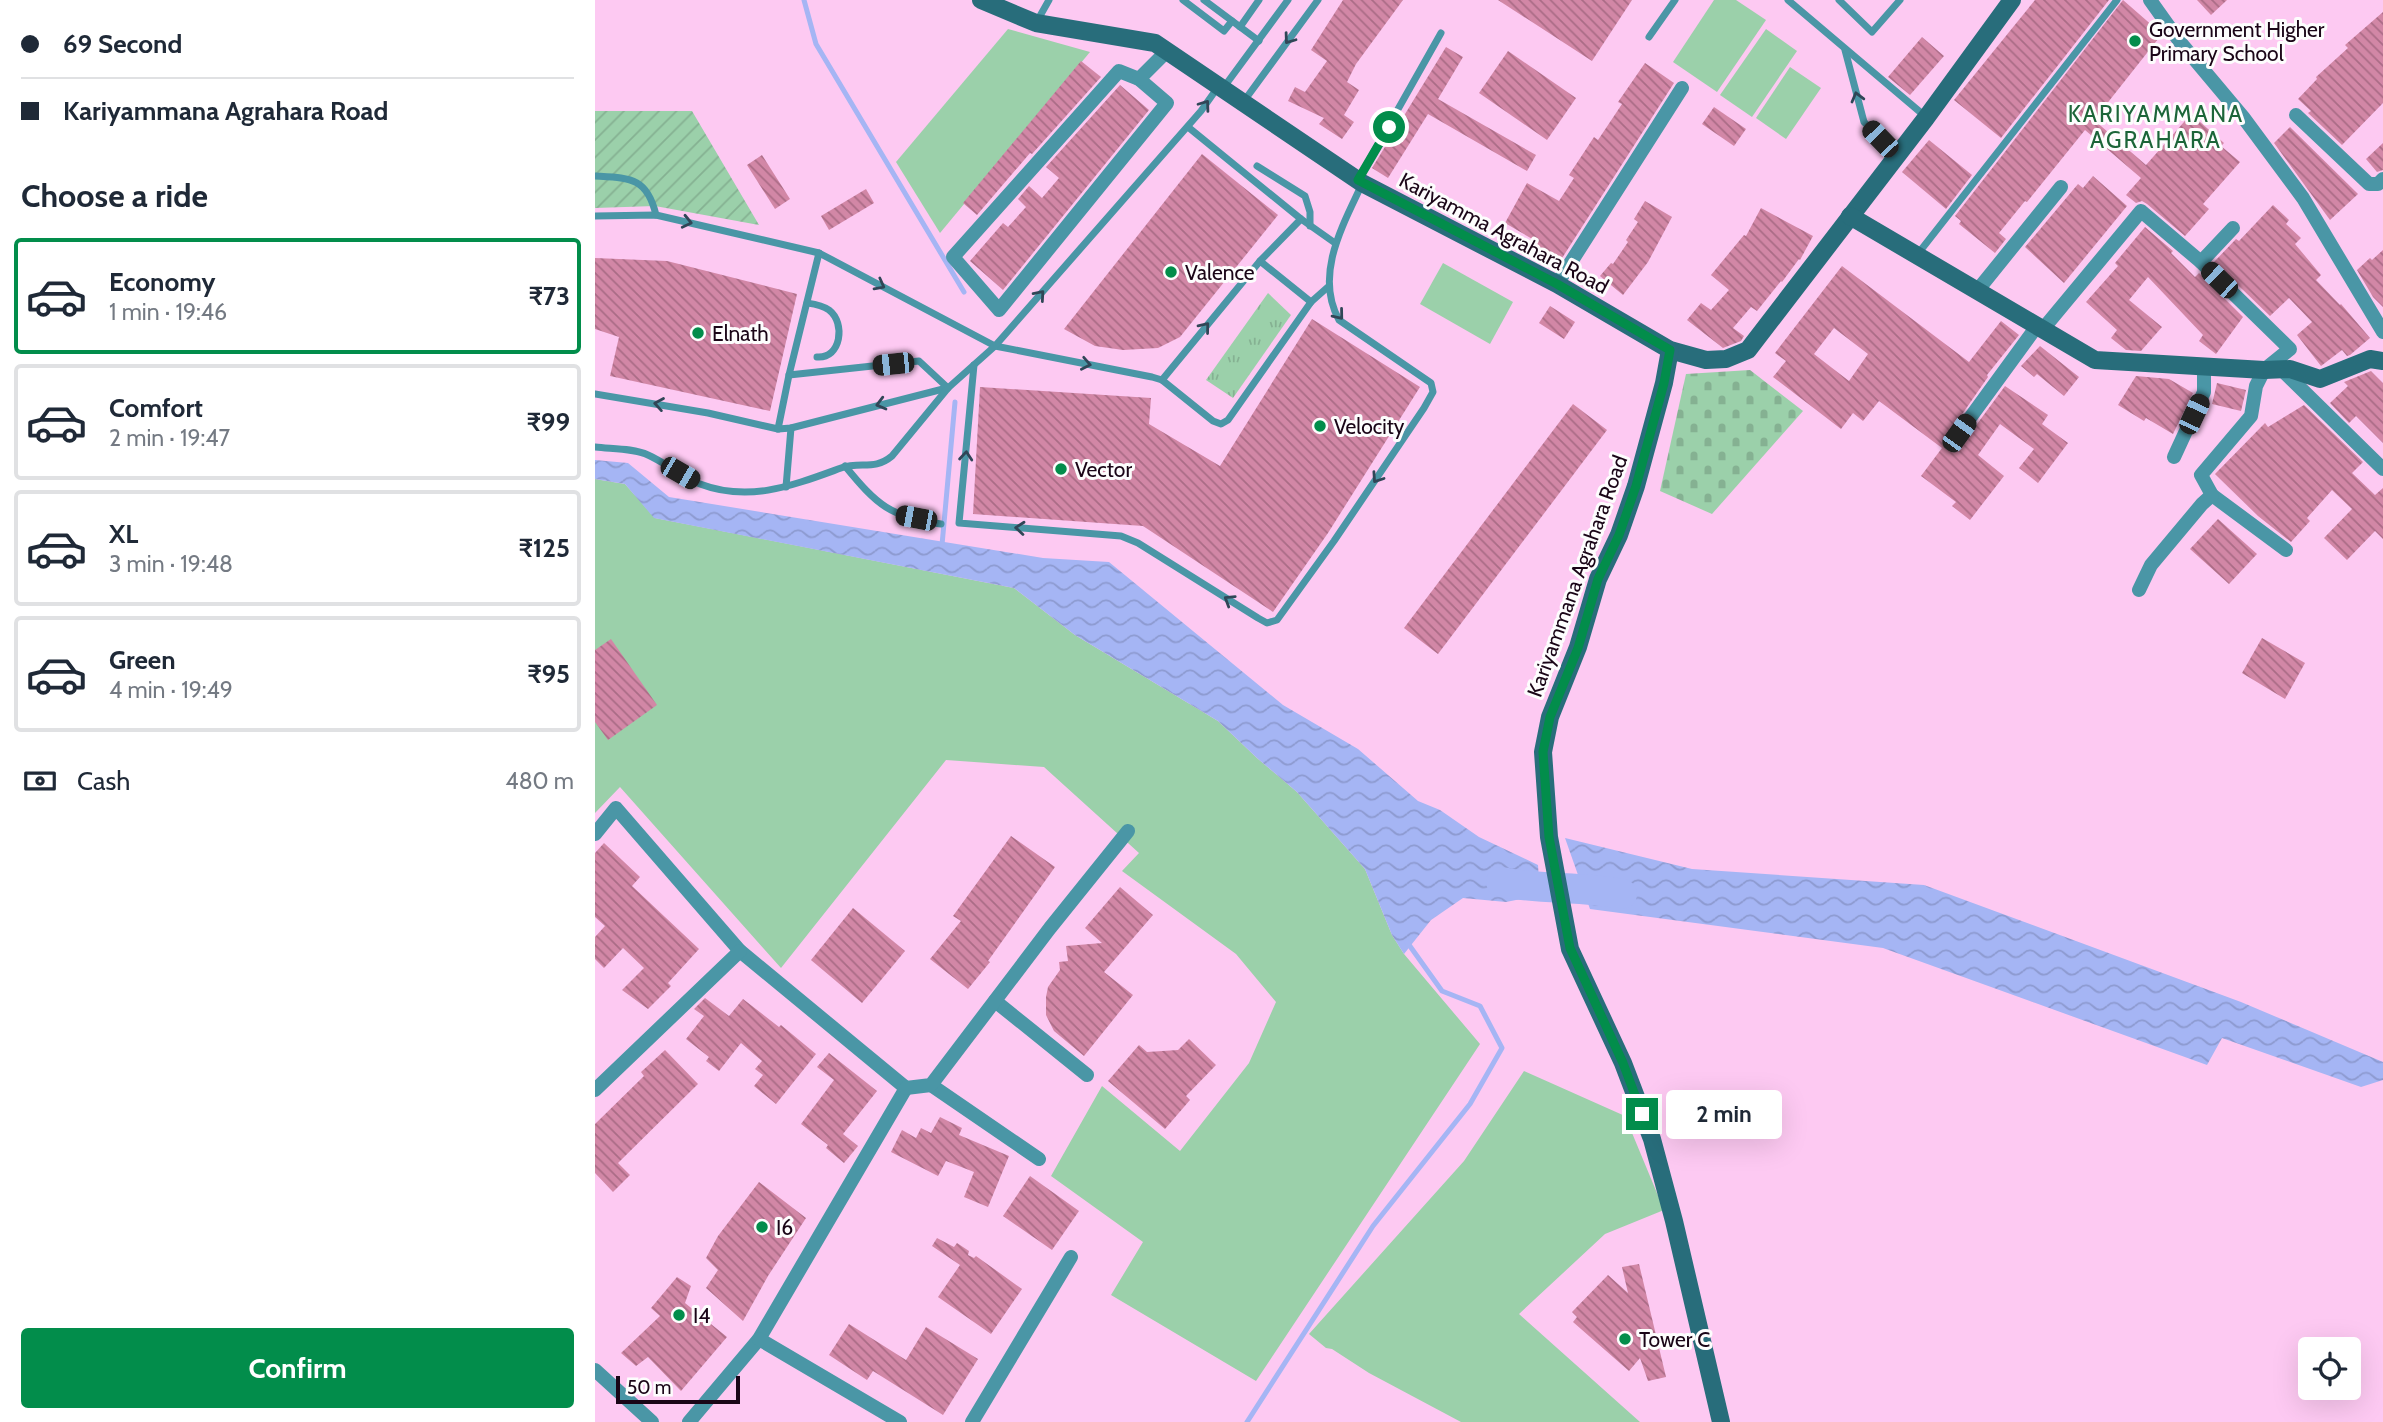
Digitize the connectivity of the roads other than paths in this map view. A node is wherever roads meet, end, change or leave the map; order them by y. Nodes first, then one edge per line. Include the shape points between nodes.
1 (981, 0) edge
2 (1049, 0) edge
3 (1183, 0) edge
4 (1204, 0) edge
5 (1259, 0) edge
6 (1288, 0) edge
7 (1318, 0) edge
8 (1675, 0) edge
9 (1788, 0) edge
10 (1839, 0) edge
11 (1900, 0) edge
12 (2012, 0) edge
13 (2117, 0) edge
14 (2150, 0) edge
15 (1232, 21) junction
16 (1036, 23) junction
17 (1240, 27) junction
18 (1441, 33) dead end
19 (1649, 37) dead end
20 (1259, 41) junction
21 (1845, 50) junction
22 (1167, 51) junction
23 (1139, 79) junction
24 (1220, 88) junction
25 (1682, 88) dead end
26 (1243, 103) junction
27 (2296, 115) dead end
28 (1926, 118) junction
29 (1188, 127) junction
30 (1896, 155) junction
31 (1257, 166) dead end
32 (595, 176) edge
33 (2383, 179) edge
34 (1360, 182) junction
35 (2061, 187) dead end
36 (656, 215) junction
37 (595, 216) edge
38 (1850, 216) junction
39 (1301, 219) junction
40 (1310, 226) junction
41 (2233, 228) dead end
42 (1335, 243) junction
43 (819, 253) junction
44 (1917, 256) junction
45 (1260, 261) junction
46 (2201, 262) junction
47 (1557, 284) junction
48 (1329, 286) junction
49 (1977, 291) junction
50 (1311, 302) junction
51 (807, 303) junction
52 (2040, 328) junction
53 (2383, 332) edge
54 (995, 346) junction
55 (1670, 350) junction
56 (817, 357) dead end
57 (2383, 361) edge
58 (974, 365) junction
59 (2204, 367) junction
60 (2273, 370) junction
61 (789, 374) junction
62 (1162, 380) junction
63 (948, 388) junction
64 (595, 394) edge
65 (791, 428) junction
66 (778, 429) junction
67 (1959, 433) dead end
68 (595, 447) edge
69 (2174, 457) dead end
70 (845, 466) junction
71 (2383, 469) edge
72 (786, 487) junction
73 (2212, 495) junction
74 (941, 524) dead end
75 (2286, 550) dead end
76 (2140, 590) dead end
77 (1128, 831) dead end
78 (595, 834) edge
79 (740, 951) junction
80 (995, 1001) junction
81 (1087, 1075) dead end
82 (931, 1085) junction
83 (906, 1088) junction
84 (595, 1090) edge
85 (1039, 1159) dead end
86 (1072, 1257) dead end
87 (759, 1339) junction
88 (595, 1370) edge
89 (652, 1422) edge
90 (689, 1422) edge
91 (900, 1422) edge
92 (972, 1422) edge
93 (1721, 1422) edge

1 - 16 street, Kariyamma Agrahara Road
2 - 16 lane
3 - 15 lane via 1224,31
4 - 15 lane
5 - 17 lane
6 - 20 lane
7 -> 26 lane
8 - 19 lane
9 - 21 lane
10 - 11 lane via 1872,32
12 - 28 street, Kariyamma Agrahara Road
13 - 44 lane
14 - 53 street via 2303,198
15 - 17 lane
16 - 22 street, Kariyamma Agrahara Road via 1155,43
17 - 20 lane
18 - 34 lane
20 - 24 lane
21 - 28 lane
30 -> 21 lane via 1864,122
22 - 23 street
22 - 24 street, Kariyamma Agrahara Road
23 - 23 street via 1167,103 999,310 953,257 1119,71
24 - 26 street, Kariyamma Agrahara Road
29 -> 24 lane
25 - 47 street
26 - 34 street, Kariyamma Agrahara Road
27 - 33 street via 2369,184
28 - 30 street, Kariyamma Agrahara Road
29 - 39 lane
54 -> 29 lane
30 - 38 street, Kariyamma Agrahara Road
31 - 40 lane via 1305,197
32 - 36 lane via 637,183 652,198
34 - 42 lane
34 - 47 street, Kariyamma Agrahara Road
35 - 49 street
36 - 37 lane
36 -> 43 lane
38 - 44 street
38 - 55 street, Kariyamma Agrahara Road via 1748,350 1726,359
39 - 40 lane
39 - 45 lane
40 - 42 lane
41 - 46 street
42 - 48 lane
43 - 51 lane
43 -> 54 lane
44 - 49 street
45 - 50 lane
62 -> 45 lane
46 - 52 street via 2140,211
46 - 60 street via 2290,349
47 - 55 street, Kariyamma Agrahara Road
48 - 50 lane
48 -> 58 lane via 1339,320 1431,383 1433,392 1285,610 1267,623 1121,536 959,523
49 - 52 street
50 - 62 lane via 1221,424
51 - 56 lane via 829,310 840,328 835,347
51 - 61 lane
52 - 59 street via 2095,360
52 - 67 street
54 - 58 lane
54 -> 62 lane
55 - 93 street, Kariyammana Agrahara Road via 1636,486 1598,579 1578,648 1550,717 1543,752 1549,837 1570,948 1652,1139
57 - 60 street via 2369,359 2320,379 2290,369
58 - 63 lane
59 - 60 street
59 - 69 street via 2204,392
60 - 71 street
60 - 73 street via 2256,386 2251,416 2201,475
61 - 63 lane via 919,361
61 - 66 lane
63 -> 65 lane
63 - 70 lane via 884,463
66 -> 64 lane via 708,412
65 - 66 lane
65 - 72 lane
68 - 72 lane via 646,454 713,489 756,494
70 - 72 lane
70 - 74 lane via 887,509
73 - 75 street
73 - 76 street via 2151,565
77 - 80 street
78 - 79 street via 617,808
79 - 83 street
79 - 84 street
80 - 81 street
80 - 82 street
82 - 83 street
82 - 85 street
83 - 87 street
86 - 92 street
87 - 90 street
87 - 91 street
88 - 89 street

